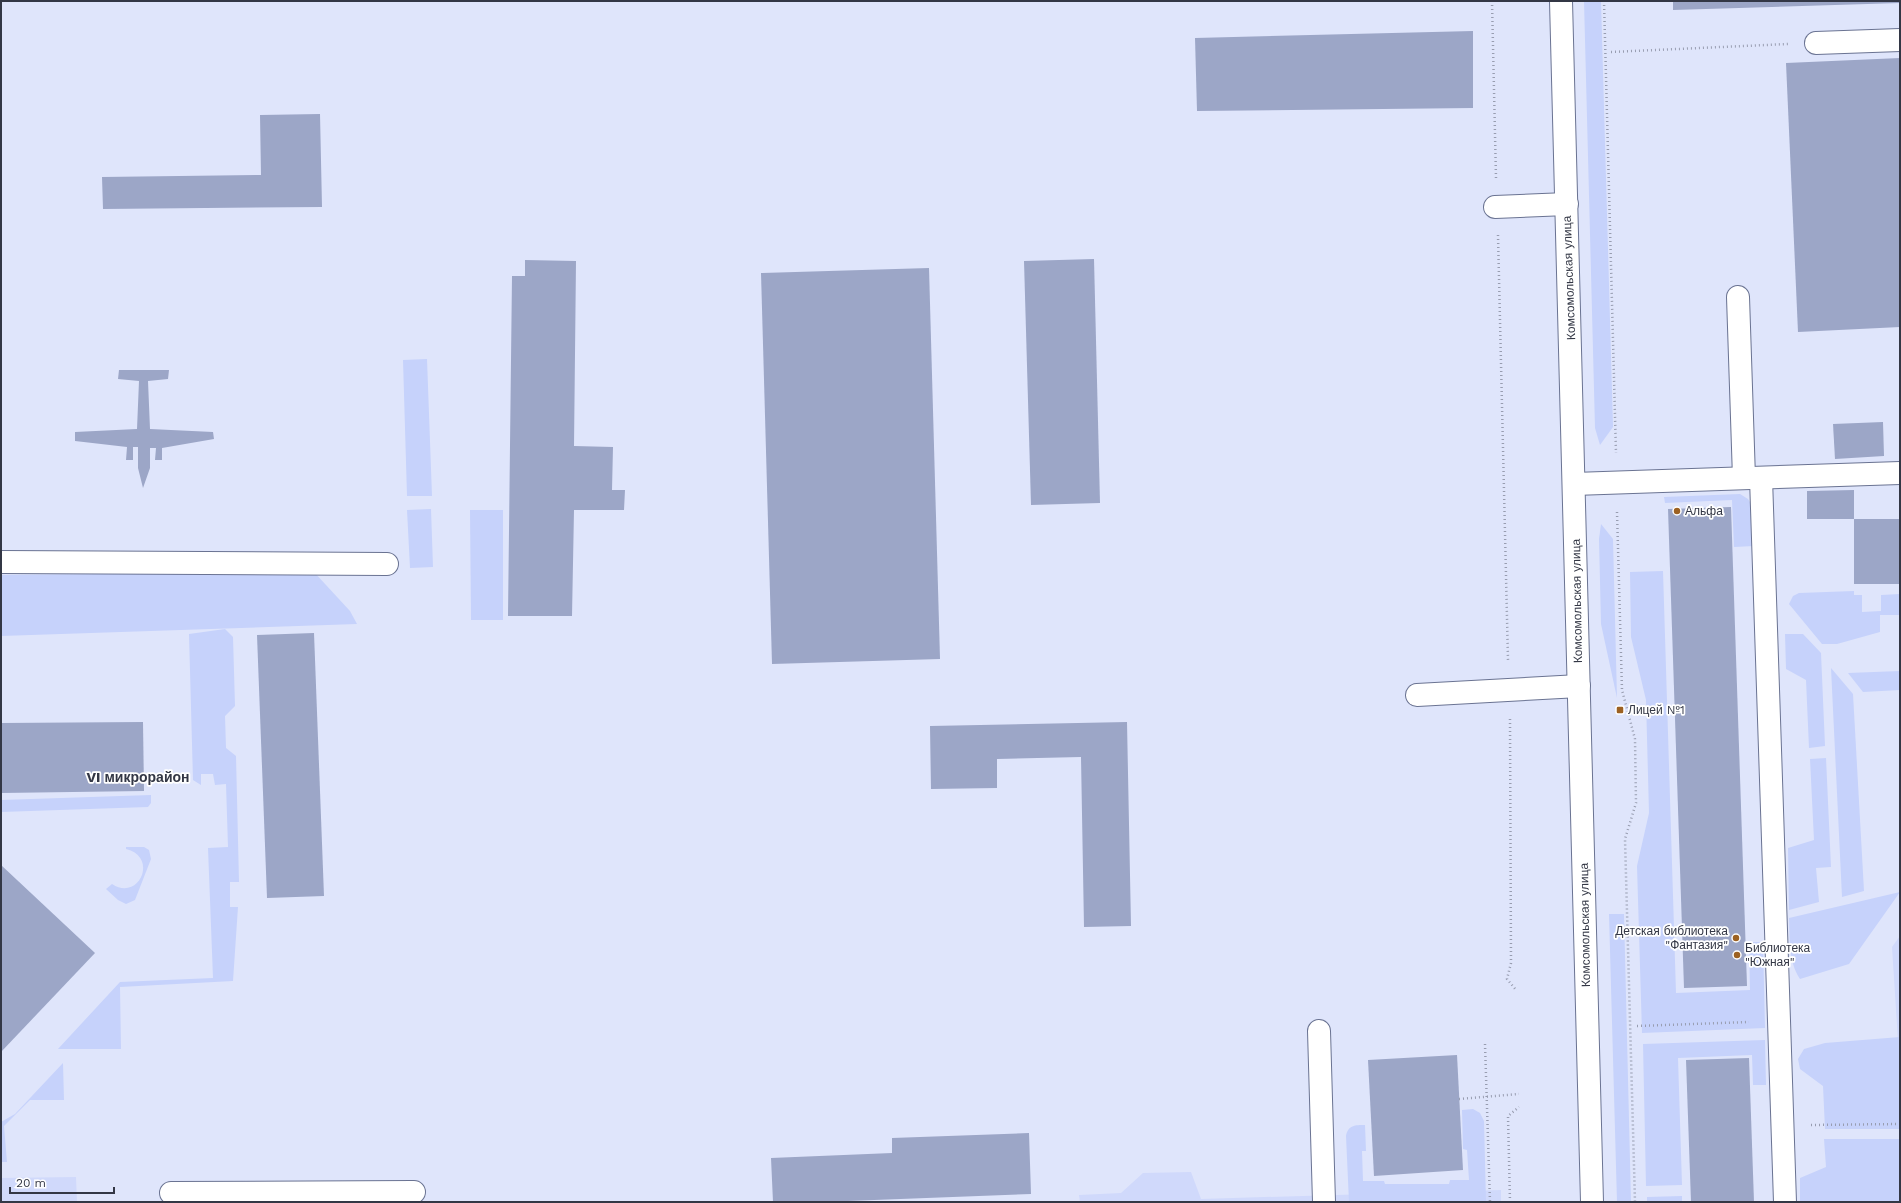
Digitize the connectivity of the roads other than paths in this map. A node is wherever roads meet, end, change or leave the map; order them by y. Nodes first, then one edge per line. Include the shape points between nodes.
1 (1562, 1) edge
2 (1900, 40) edge
3 (1816, 43) road end
4 (1567, 204) junction
5 (1495, 207) dead end
6 (1738, 297) dead end
7 (1900, 472) edge
8 (1753, 478) junction
9 (1574, 484) junction
10 (1, 562) edge
11 (387, 564) dead end
12 (1580, 686) junction
13 (1417, 695) dead end
14 (1318, 1031) dead end
15 (414, 1192) dead end
16 (171, 1193) dead end
17 (248, 1197) edge
18 (1324, 1202) edge
19 (1592, 1202) edge
20 (1785, 1202) edge

1 - 4 main road, Комсомольская улица
2 - 3 main road
4 - 5 main road
4 - 9 main road, Комсомольская улица
6 - 8 main road
7 - 8 main road
8 - 9 main road
8 - 20 main road via 1780,1020
9 - 12 main road, Комсомольская улица
10 - 11 main road
12 - 13 main road
12 - 19 main road, Комсомольская улица
14 - 18 main road
15 - 17 main road
16 - 17 main road

